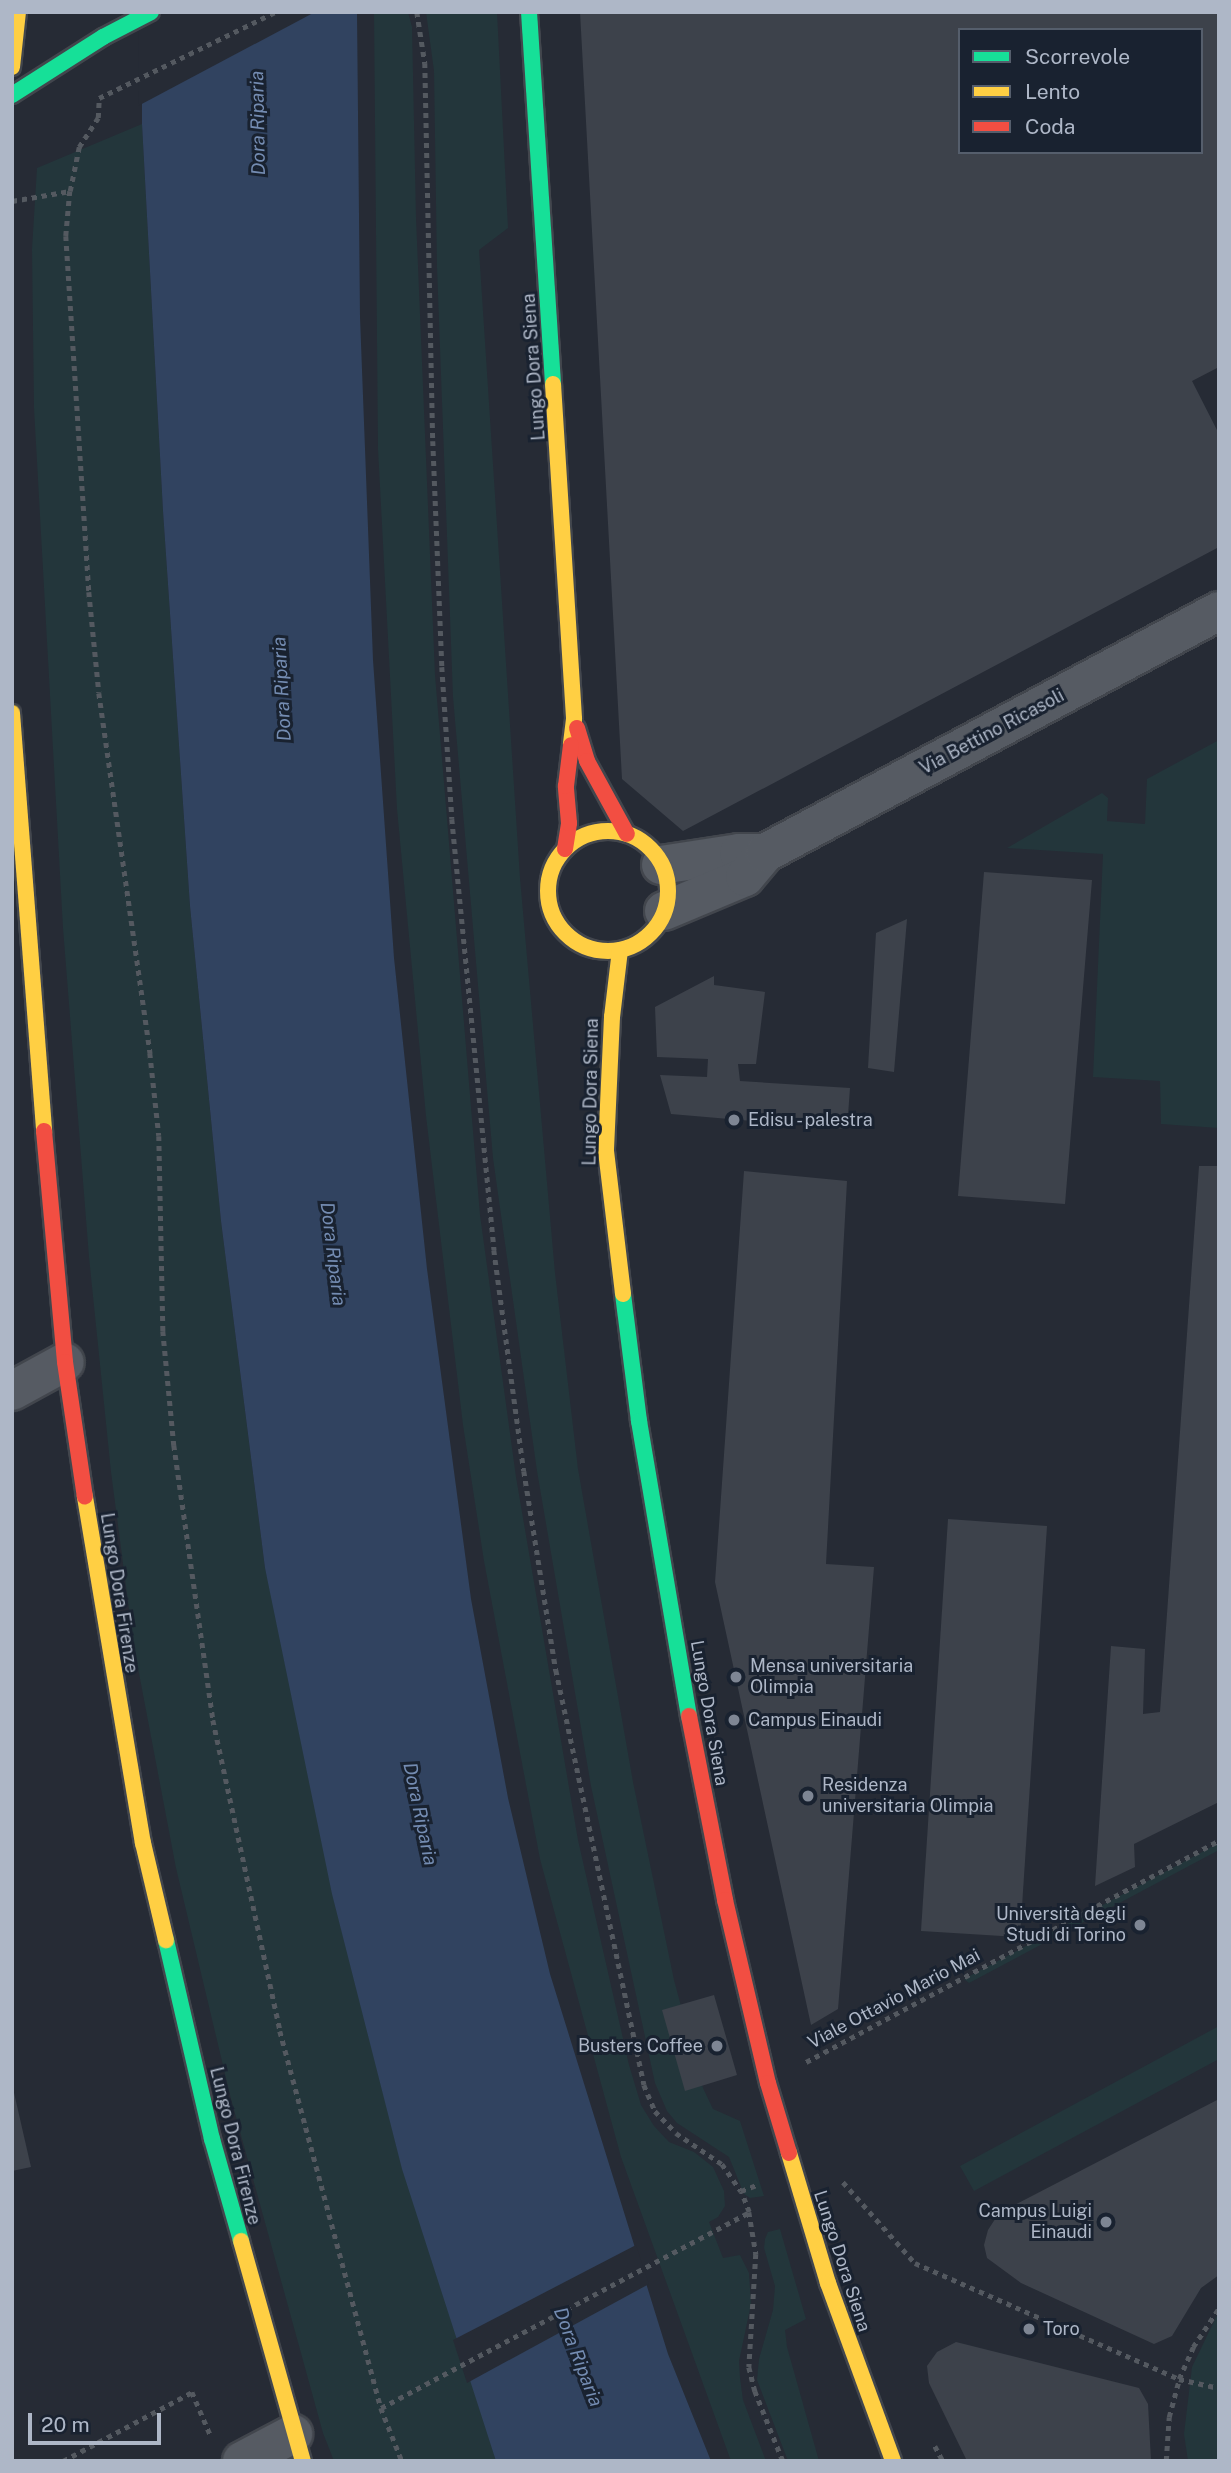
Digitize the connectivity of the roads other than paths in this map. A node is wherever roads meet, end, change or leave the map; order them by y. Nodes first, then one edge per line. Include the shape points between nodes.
1 (18, 12) edge
2 (151, 12) edge
3 (529, 12) edge
4 (12, 66) edge
5 (12, 94) edge
6 (1219, 611) edge
7 (12, 713) edge
8 (574, 719) junction
9 (627, 834) junction
10 (565, 849) junction
11 (765, 853) junction
12 (661, 865) junction
13 (664, 911) junction
14 (620, 950) junction
15 (65, 1362) junction
16 (12, 1391) edge
17 (298, 2447) edge
18 (242, 2461) edge
19 (893, 2461) edge

1 - 4 street
2 - 5 street
3 - 8 street, Lungo Dora Siena
6 - 11 street, Via Bettino Ricasoli
7 - 15 street, Lungo Dora Firenze
8 - 9 street, Lungo Dora Siena via 587,761
8 - 10 street, Lungo Dora Siena
9 - 10 street via 605,830 585,834
9 - 12 street via 642,841
10 - 14 street via 554,861 548,881 548,902 555,921 569,938 588,947
11 - 12 street, Via Bettino Ricasoli
11 - 13 street, Via Bettino Ricasoli via 745,877
12 - 13 street via 668,893
13 - 14 street via 643,940
14 - 19 street, Lungo Dora Siena via 606,1151 639,1421 695,1745 768,2083 852,2355
15 - 16 street
15 - 17 street, Lungo Dora Firenze via 99,1597 143,1843 212,2139
17 - 18 street

